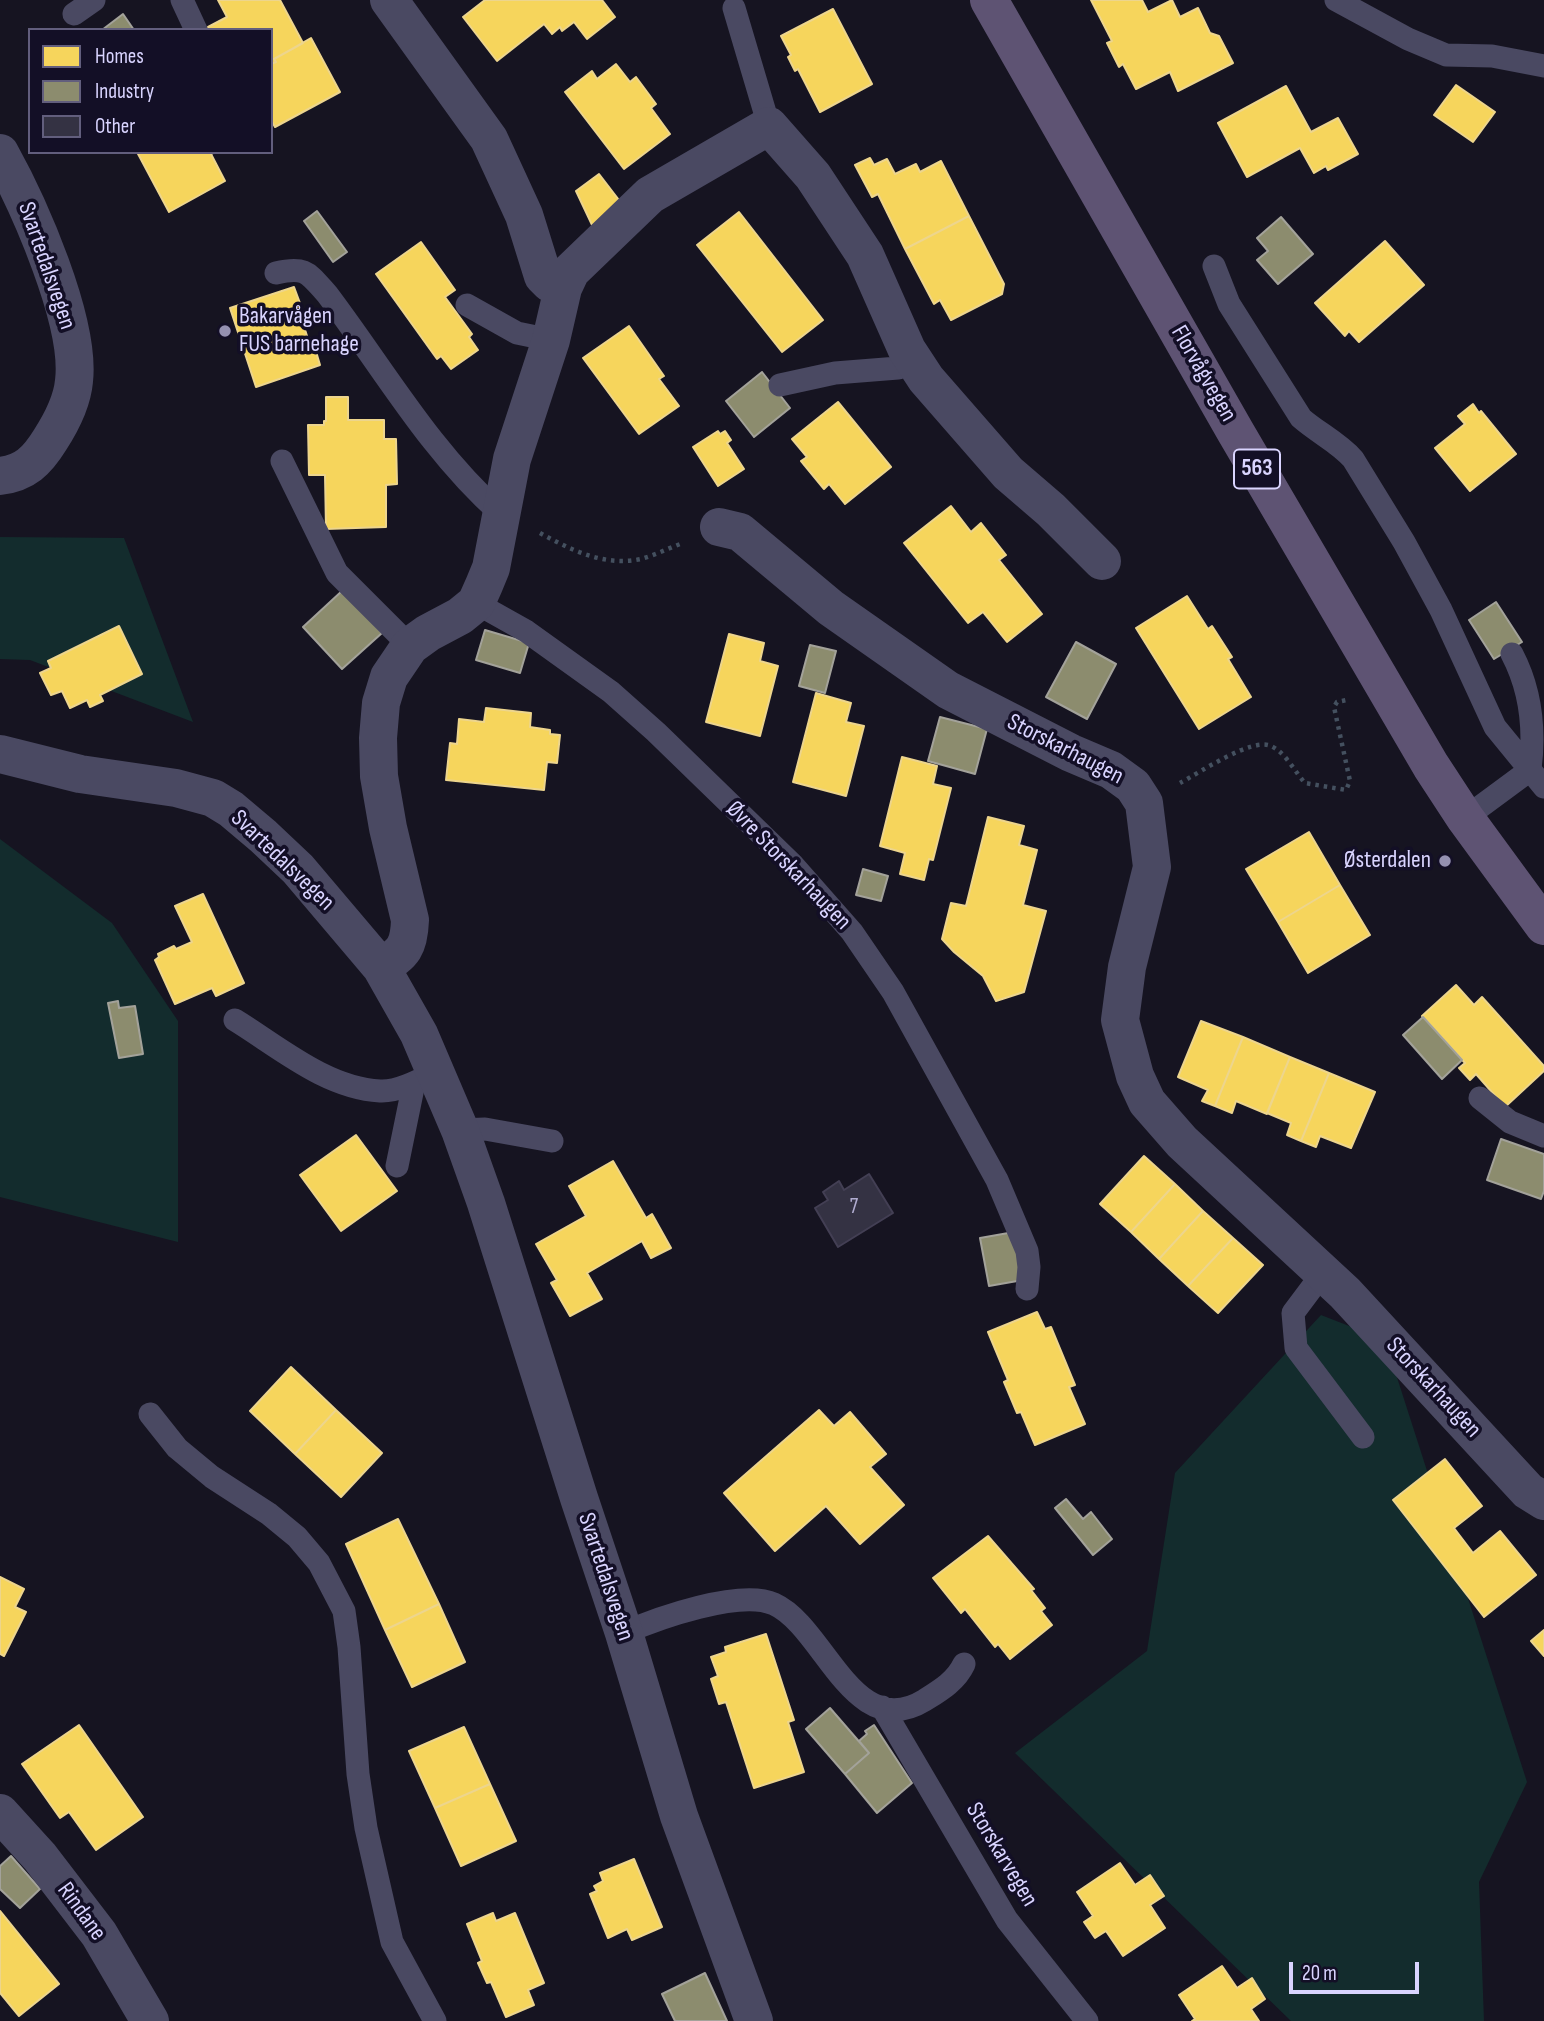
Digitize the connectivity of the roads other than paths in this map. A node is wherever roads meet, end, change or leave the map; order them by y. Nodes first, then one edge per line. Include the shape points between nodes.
1 (94, 0) edge
2 (183, 0) edge
3 (389, 0) edge
4 (989, 0) edge
5 (1336, 0) edge
6 (734, 8) dead end
7 (74, 15) dead end
8 (195, 28) edge
9 (1544, 66) edge
10 (769, 126) junction
11 (0, 153) edge
12 (1214, 266) dead end
13 (276, 273) dead end
14 (563, 288) junction
15 (467, 305) dead end
16 (551, 340) junction
17 (907, 350) junction
18 (780, 385) dead end
19 (282, 461) dead end
20 (0, 476) edge
21 (500, 513) junction
22 (719, 527) road end
23 (1102, 561) dead end
24 (476, 603) junction
25 (410, 646) junction
26 (1512, 654) dead end
27 (2, 759) edge
28 (1537, 779) edge
29 (1465, 818) junction
30 (1544, 926) edge
31 (381, 967) junction
32 (235, 1020) dead end
33 (425, 1077) junction
34 (1480, 1098) dead end
35 (460, 1130) junction
36 (1544, 1136) edge
37 (552, 1141) dead end
38 (397, 1166) dead end
39 (1323, 1273) junction
40 (1027, 1289) dead end
41 (150, 1414) dead end
42 (1363, 1437) dead end
43 (1544, 1501) edge
44 (624, 1633) junction
45 (964, 1664) dead end
46 (882, 1707) junction
47 (0, 1812) edge
48 (150, 2021) edge
49 (435, 2021) edge
50 (754, 2021) edge
51 (1087, 2021) edge

1 - 7 lane
2 - 8 lane
3 - 14 street via 489,139 524,215 543,276
4 - 29 main road, Florvågvegen / 563 via 1316,571
5 - 9 lane via 1446,55 1492,56
6 - 10 lane
10 - 14 street via 650,195 578,263
10 - 17 street via 813,176 866,255
11 - 20 street, Svartedalsvegen via 28,208 61,294 75,380 67,409 36,461 24,470
12 - 28 lane via 1229,304 1301,418 1353,459 1441,610 1495,727
13 - 21 lane via 296,268 327,293 442,452 472,489
14 - 16 street
15 - 16 lane via 517,332
16 - 21 street via 512,459
17 - 18 lane via 898,368 835,373
17 - 23 street via 926,379 1009,473
19 - 25 lane via 337,573
21 - 24 street via 491,568
22 - 39 street, Storskarhaugen via 740,532 831,608 948,690 1111,770 1133,786 1144,803 1152,867 1127,967 1120,1020 1135,1076 1147,1102 1182,1142
24 - 25 street
24 - 40 lane, Øvre Storskarhaugen via 526,631 611,692 793,865 852,932 893,992 997,1180 1027,1251
25 - 31 street via 389,677 378,738 379,776 410,934 404,951
26 - 28 lane via 1521,670 1533,730
27 - 31 street, Svartedalsvegen via 214,798 298,869
28 - 29 lane
29 - 30 main road, Florvågvegen / 563
31 - 33 street, Svartedalsvegen via 419,1034
32 - 33 lane via 331,1080 381,1091
33 - 35 street, Svartedalsvegen
33 - 38 lane
34 - 36 lane via 1510,1122
35 - 37 lane via 485,1129
35 - 44 street, Svartedalsvegen
39 - 42 lane via 1293,1313 1296,1348
39 - 43 street, Storskarhaugen via 1528,1491
41 - 49 lane via 177,1448 297,1537 318,1563 344,1611 358,1774 372,1853 392,1942
44 - 46 lane, Storskarvegen via 715,1603 773,1603 804,1628 841,1677 866,1700
44 - 50 street, Svartedalsvegen via 679,1816
45 - 46 lane via 943,1689 916,1705 900,1710
46 - 51 lane, Storskarvegen via 1007,1920
47 - 48 street, Rindane via 99,1934

